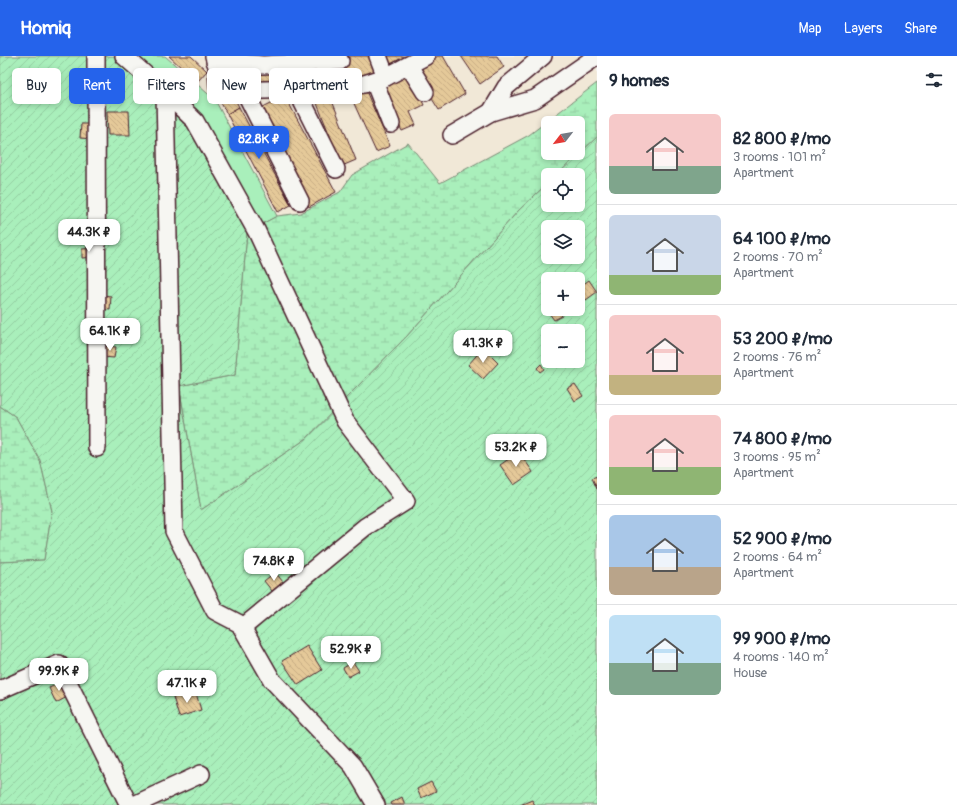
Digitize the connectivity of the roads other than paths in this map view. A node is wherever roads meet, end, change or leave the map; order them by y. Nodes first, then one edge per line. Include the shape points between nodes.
1 (96, 56) edge
2 (124, 56) edge
3 (378, 56) edge
4 (426, 56) edge
5 (544, 56) edge
6 (597, 56) edge
7 (214, 59) edge
8 (340, 61) dead end
9 (409, 66) junction
10 (138, 68) edge
11 (380, 79) junction
12 (362, 84) edge
13 (425, 92) dead end
14 (165, 104) edge
15 (177, 104) edge
16 (251, 104) edge
17 (304, 104) edge
18 (491, 112) junction
19 (391, 124) dead end
20 (452, 135) dead end
21 (336, 169) dead end
22 (300, 201) dead end
23 (97, 448) dead end
24 (242, 628) junction
25 (0, 690) edge
26 (201, 774) dead end
27 (129, 805) edge
28 (134, 805) edge
29 (376, 805) edge

1 - 23 street
2 - 10 street
3 - 11 street
4 - 9 street
5 - 18 street via 506,87
6 - 18 street via 535,99
7 - 8 street via 263,65
9 - 11 street
9 - 13 street
11 - 12 street
11 - 19 street
14 - 24 street via 174,531 215,611 240,624
15 - 24 street via 195,121 257,232 345,421 406,501 365,527
16 - 22 street
17 - 21 street
18 - 20 street
24 - 29 street via 272,680 353,766
25 - 27 street via 60,664
26 - 28 street

